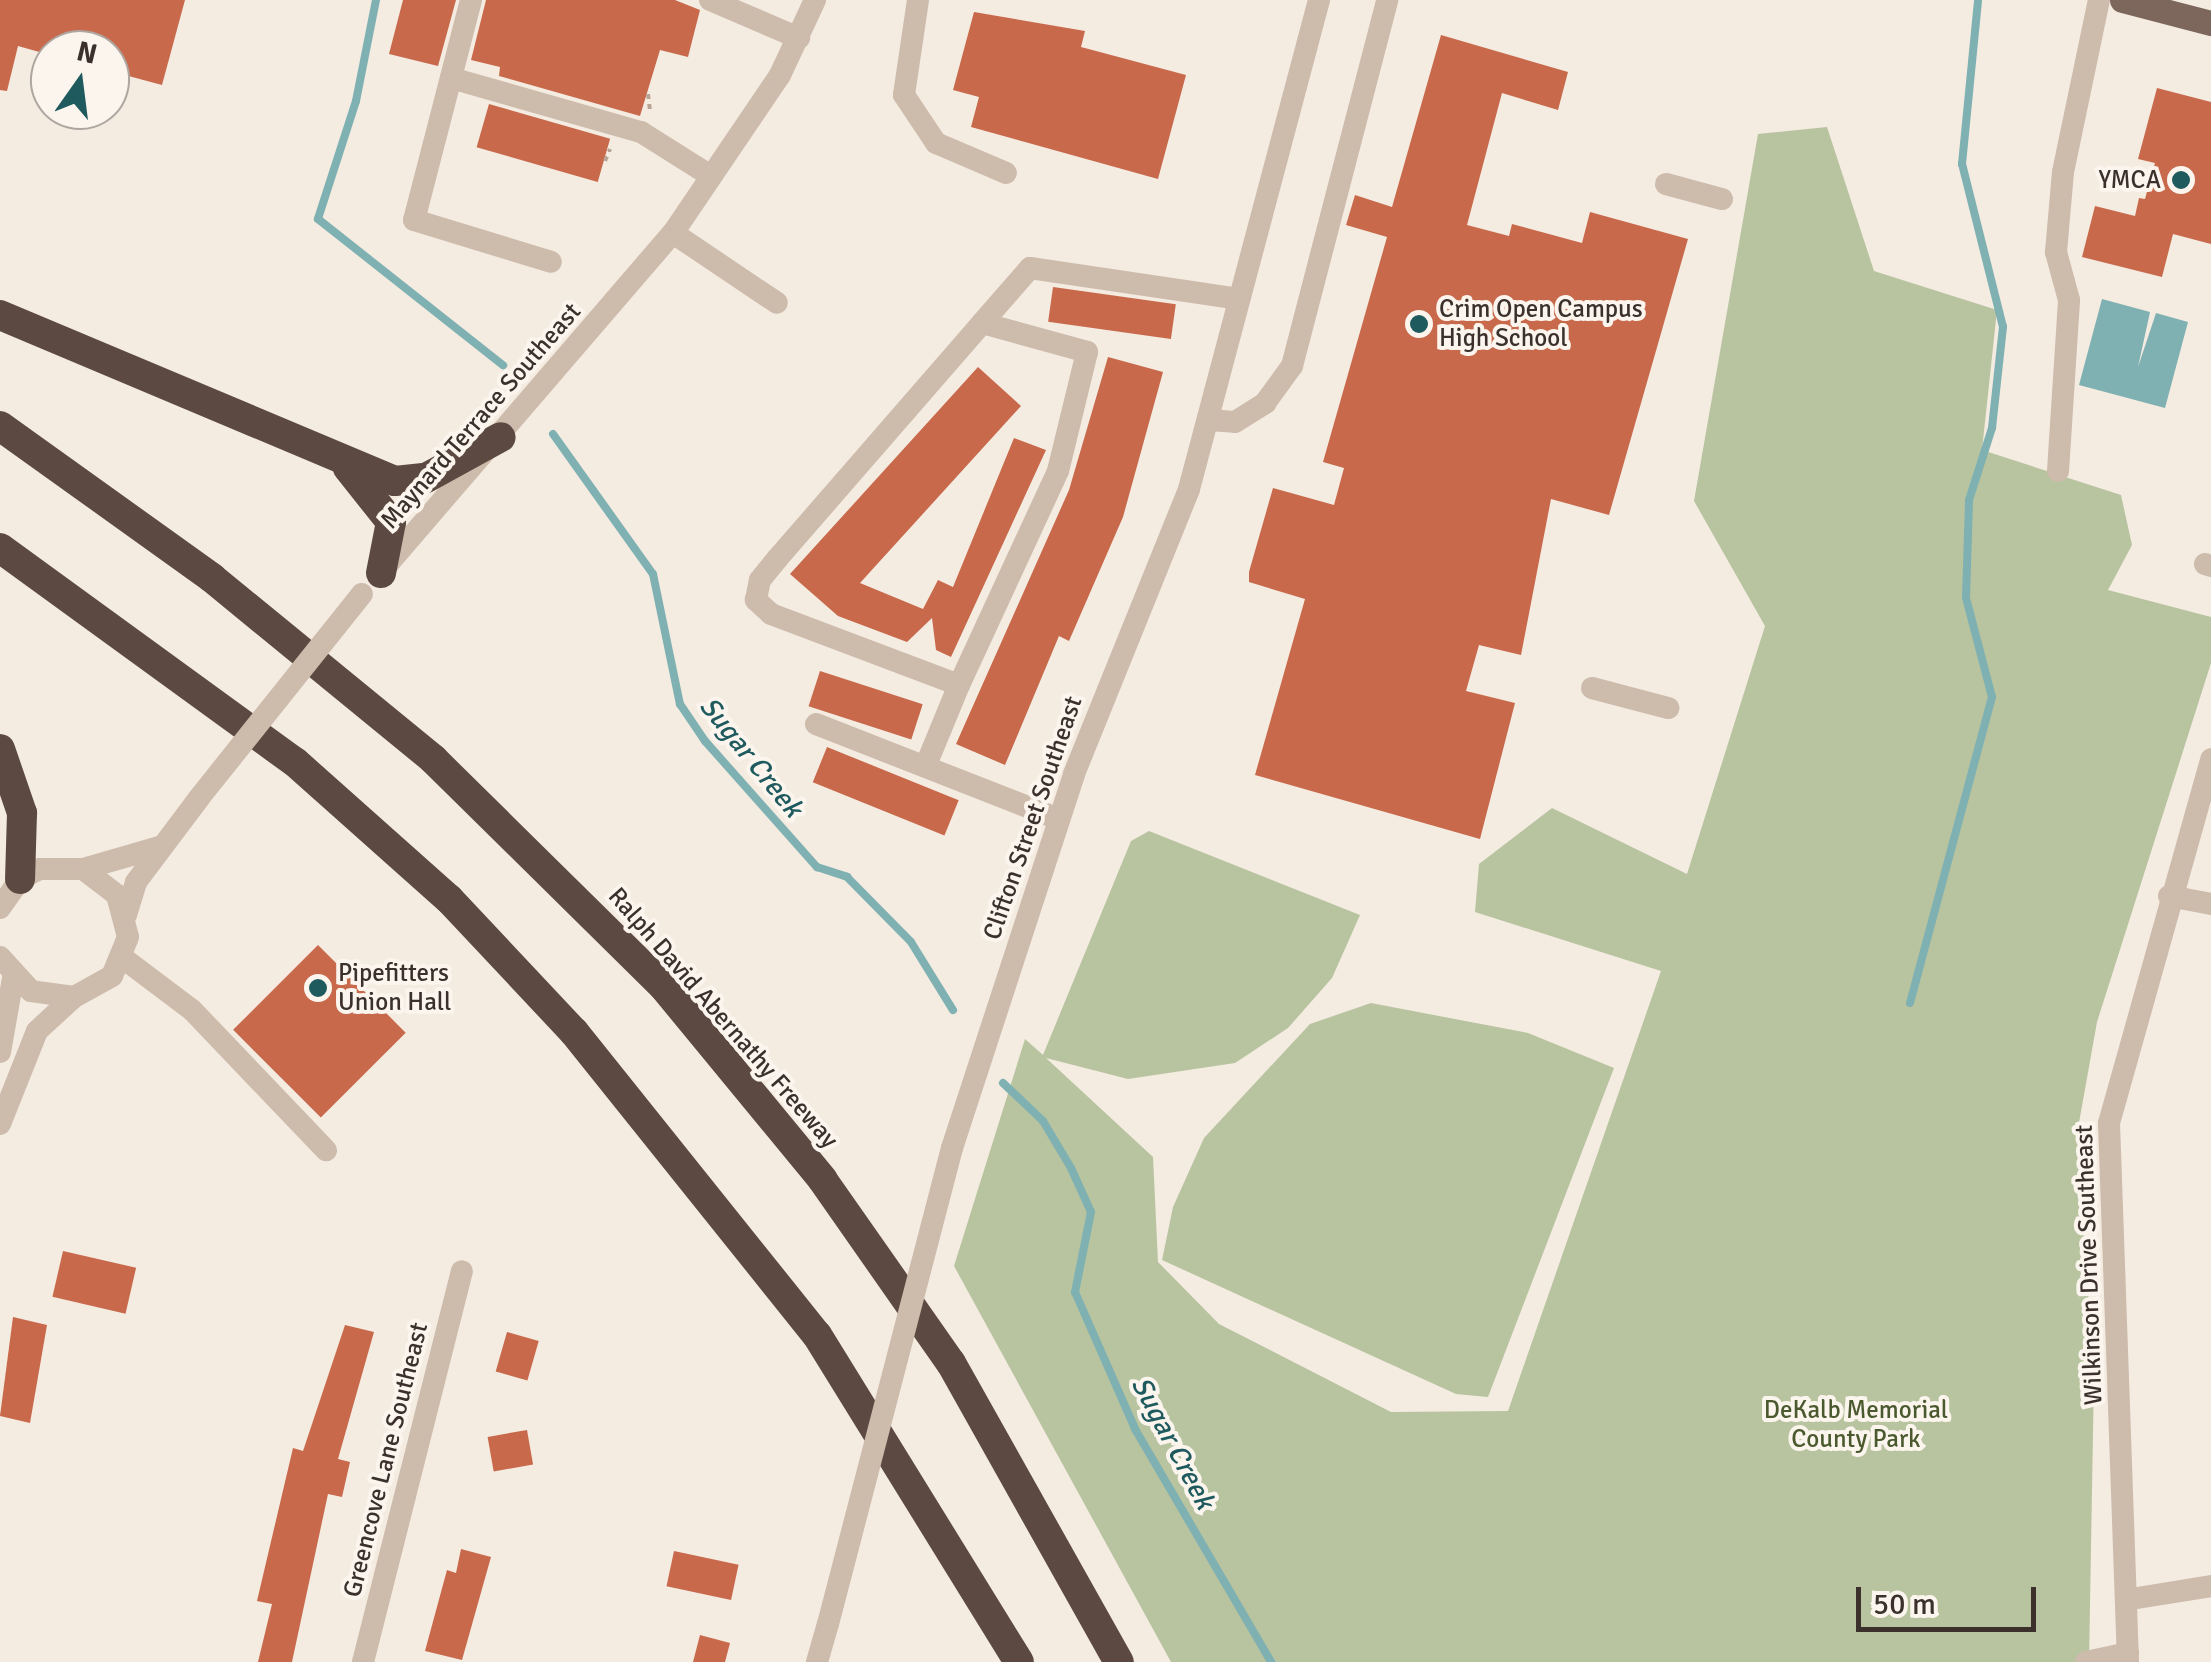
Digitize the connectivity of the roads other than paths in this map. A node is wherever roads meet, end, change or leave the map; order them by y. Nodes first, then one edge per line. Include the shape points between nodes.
1 (471, 0) edge
2 (710, 0) edge
3 (815, 0) edge
4 (918, 0) edge
5 (1319, 0) edge
6 (1386, 0) edge
7 (2099, 0) edge
8 (2122, 0) edge
9 (2154, 4) edge
10 (2211, 23) edge
11 (799, 38) junction
12 (451, 78) junction
13 (1006, 173) dead end
14 (711, 176) junction
15 (1666, 184) dead end
16 (1722, 198) dead end
17 (673, 233) junction
18 (551, 262) dead end
19 (1240, 299) junction
20 (776, 303) dead end
21 (0, 315) edge
22 (982, 323) junction
23 (1208, 420) junction
24 (0, 426) edge
25 (501, 437) junction
26 (330, 456) junction
27 (2058, 471) dead end
28 (0, 548) edge
29 (372, 583) junction
30 (959, 685) junction
31 (1592, 688) dead end
32 (1668, 708) dead end
33 (816, 724) dead end
34 (0, 748) edge
35 (2211, 760) edge
36 (926, 765) junction
37 (1059, 818) junction
38 (158, 847) junction
39 (83, 869) junction
40 (6, 895) edge
41 (2169, 896) junction
42 (2211, 904) edge
43 (126, 915) junction
44 (123, 958) junction
45 (3, 963) edge
46 (74, 998) junction
47 (0, 1052) edge
48 (0, 1124) edge
49 (326, 1150) dead end
50 (462, 1271) dead end
51 (2211, 1586) edge
52 (2130, 1599) junction
53 (2128, 1658) edge
54 (363, 1662) edge
55 (818, 1662) edge
56 (1019, 1662) edge
57 (1119, 1662) edge
58 (2086, 1662) edge

1 - 12 street
2 - 11 street
3 - 11 street, Maynard Terrace Southeast
4 - 13 street via 904,94 936,143
5 - 19 street, Clifton Street Southeast
6 - 23 street via 1292,366 1265,404 1235,422
7 - 27 street via 2063,172 2056,252 2070,300
8 - 9 main road
9 - 10 main road
11 - 14 street, Maynard Terrace Southeast
12 - 14 street via 640,132
12 - 18 street via 414,220
14 - 17 street, Maynard Terrace Southeast
15 - 16 street
17 - 20 street
17 - 25 street, Maynard Terrace Southeast
19 - 22 street via 1030,268
19 - 23 street, Clifton Street Southeast
21 - 26 highway
22 - 30 street via 1087,352 1058,471
22 - 30 street via 777,559 756,600 771,614
23 - 37 street, Clifton Street Southeast via 1167,558
24 - 57 highway, Ralph David Abernathy Freeway via 212,578 418,746 664,987 822,1179 951,1363
25 - 26 highway via 426,478 395,480
25 - 29 street, Maynard Terrace Southeast
26 - 29 highway via 368,487 391,522
28 - 56 highway via 295,762 449,898 574,1032 817,1335
29 - 38 street, Maynard Terrace Southeast, bridge
30 - 36 street
31 - 32 street
33 - 36 street
34 - 40 highway via 22,813
35 - 41 street, Wilkinson Drive Southeast
36 - 37 street
37 - 55 street, Clifton Street Southeast, bridge via 952,1148
38 - 39 street
38 - 43 street, Maynard Terrace Southeast
39 - 40 street via 40,869
39 - 43 street via 117,895
41 - 42 street
41 - 52 street, Wilkinson Drive Southeast via 2109,1123
43 - 44 street
44 - 46 street via 95,990
44 - 49 street via 192,1010
45 - 46 street via 31,991
45 - 47 street
46 - 48 street via 37,1031
50 - 54 street, Greencove Lane Southeast
51 - 52 street
52 - 53 street, Wilkinson Drive Southeast
53 - 58 street

